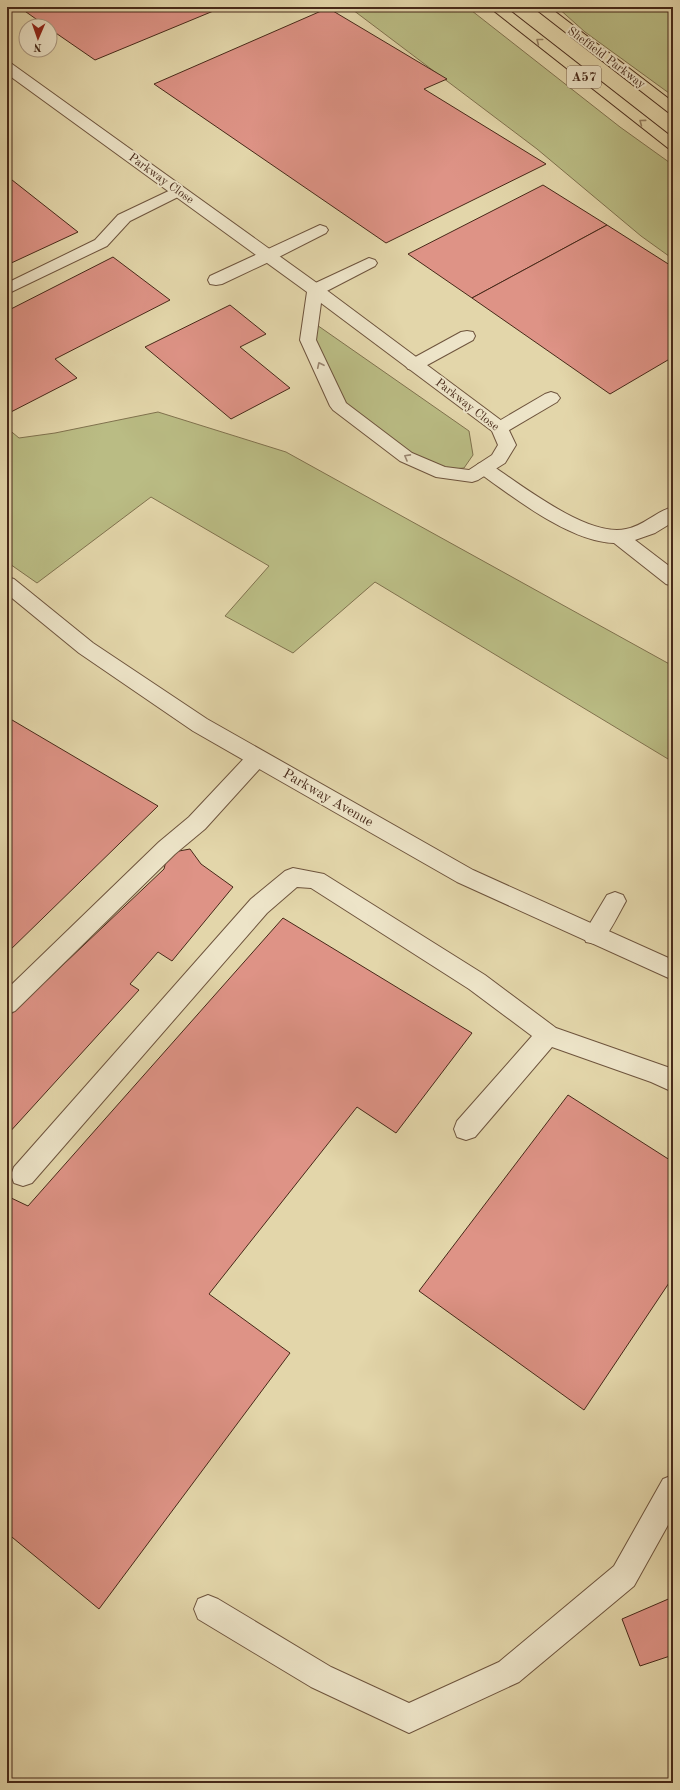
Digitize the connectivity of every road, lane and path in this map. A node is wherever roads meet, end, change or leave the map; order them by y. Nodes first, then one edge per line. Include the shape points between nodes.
1 (496, 7) edge
2 (540, 7) edge
3 (7, 67) edge
4 (673, 109) edge
5 (673, 145) edge
6 (178, 192) junction
7 (320, 230) dead end
8 (268, 257) junction
9 (369, 263) dead end
10 (216, 280) dead end
11 (7, 289) edge
12 (315, 290) junction
13 (467, 336) dead end
14 (414, 365) junction
15 (551, 398) dead end
16 (500, 428) junction
17 (484, 468) junction
18 (673, 513) edge
19 (620, 538) junction
20 (673, 578) edge
21 (7, 584) edge
22 (258, 758) junction
23 (615, 901) dead end
24 (594, 935) junction
25 (673, 970) edge
26 (7, 1004) edge
27 (548, 1034) junction
28 (673, 1081) edge
29 (466, 1129) dead end
30 (23, 1175) dead end
31 (673, 1489) edge
32 (208, 1609) dead end

5 -> 1 highway, Sheffield Parkway / A57
2 - 4 highway, Sheffield Parkway / A57
3 - 6 street, Parkway Close
6 - 8 street, Parkway Close
6 - 11 street via 124,218 101,243
7 - 8 street
8 - 10 street
8 - 12 street, Parkway Close
9 - 12 street
12 - 14 street, Parkway Close
17 -> 12 street, Parkway Close via 472,476 442,473 406,457 339,406 308,340
13 - 14 street
14 - 16 street, Parkway Close
15 - 16 street
16 - 17 street, Parkway Close via 507,444 499,459
17 - 19 street via 549,512 595,534
18 - 19 street via 649,529
19 - 20 street
21 - 22 street, Parkway Avenue via 86,648 200,725
22 - 24 street, Parkway Avenue via 465,876
22 - 26 street via 197,823 167,848
23 - 24 street
24 - 25 street, Parkway Avenue
27 - 28 street
27 - 29 street
27 - 30 street via 477,982 316,880 293,877 259,906
31 - 32 street via 624,1576 509,1672 409,1718 321,1677

